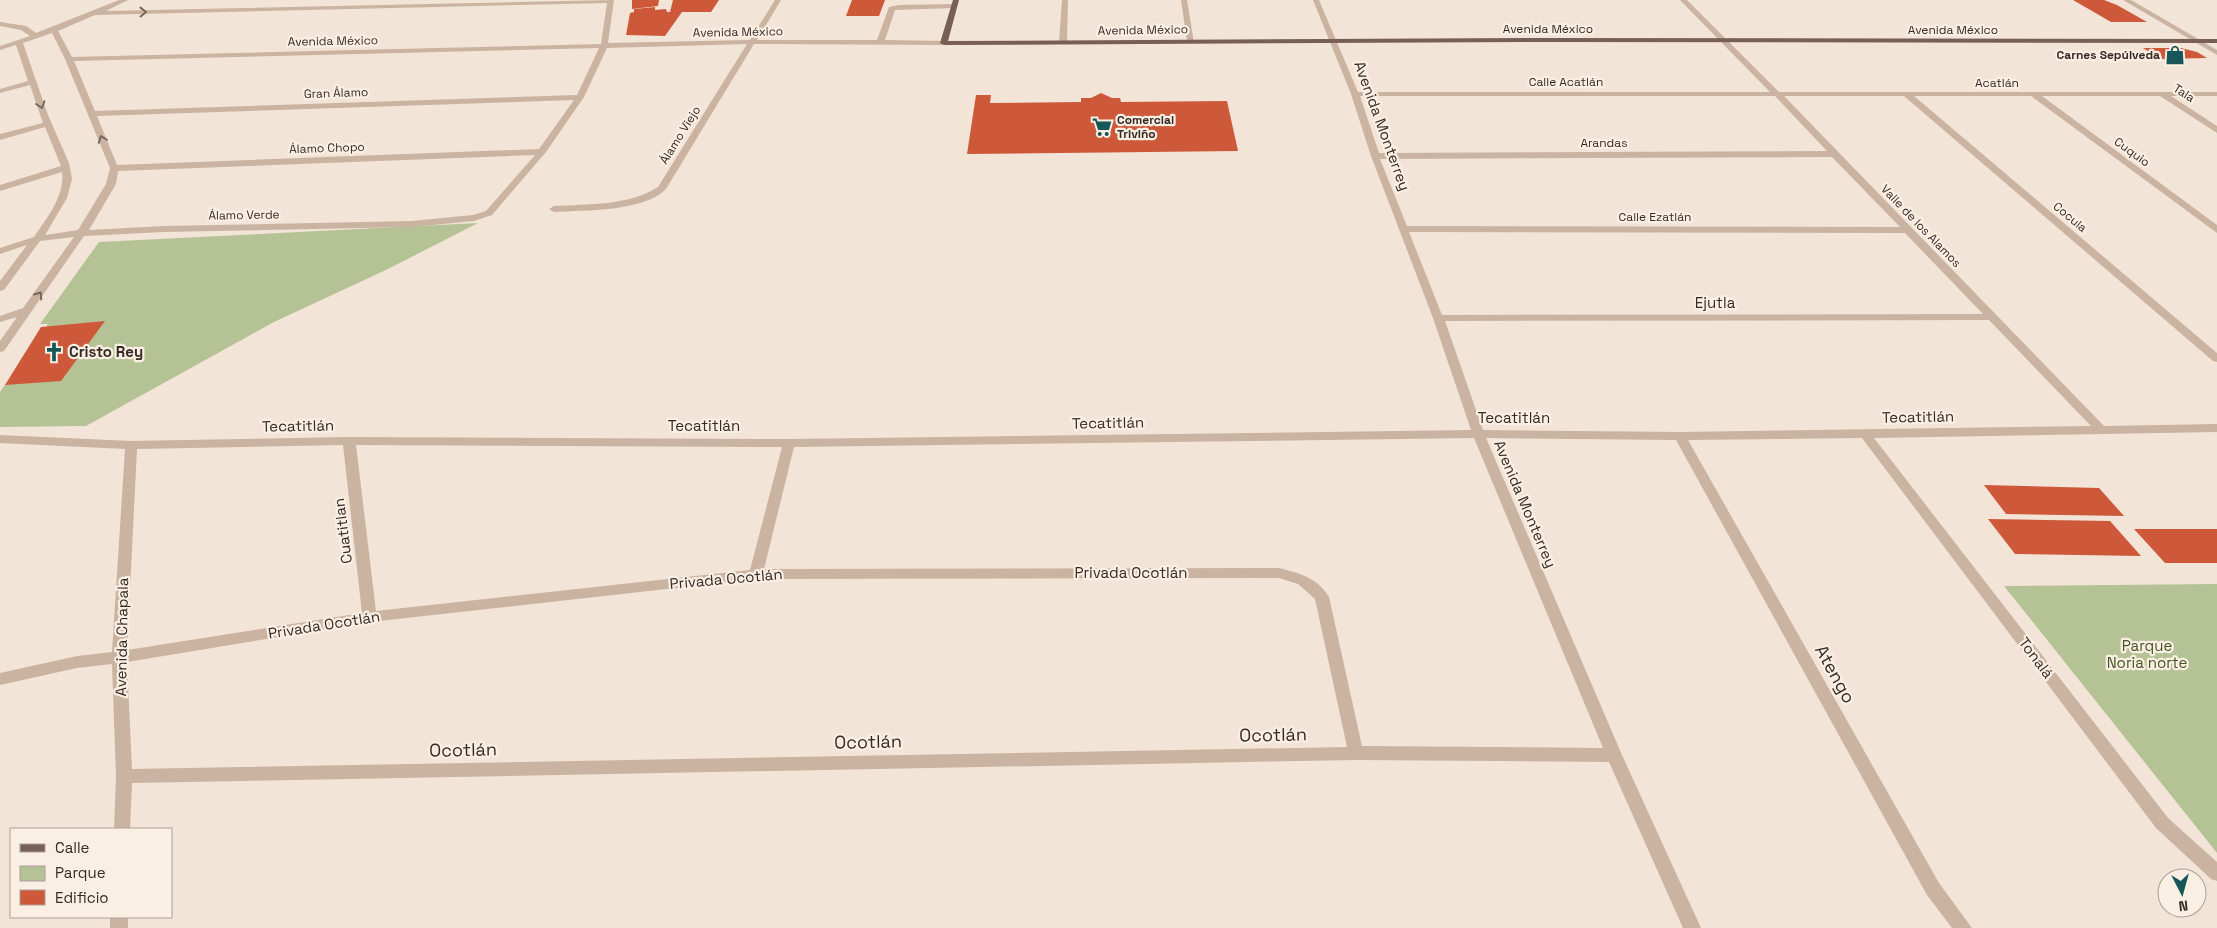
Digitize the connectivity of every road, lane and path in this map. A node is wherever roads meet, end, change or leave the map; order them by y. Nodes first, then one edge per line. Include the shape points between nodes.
1 (125, 0) edge
2 (778, 0) edge
3 (1065, 0) edge
4 (1184, 0) edge
5 (1316, 0) edge
6 (1682, 0) edge
7 (2126, 0) edge
8 (611, 1) edge
9 (955, 3) edge
10 (95, 13) junction
11 (950, 20) junction
12 (0, 24) edge
13 (54, 30) junction
14 (35, 36) junction
15 (1725, 40) junction
16 (1191, 41) junction
17 (1333, 41) junction
18 (2196, 41) junction
19 (2217, 41) edge
20 (19, 42) junction
21 (753, 42) junction
22 (1063, 42) junction
23 (880, 43) junction
24 (944, 43) junction
25 (996, 43) junction
26 (604, 46) junction
27 (0, 48) edge
28 (2217, 53) edge
29 (69, 59) junction
30 (33, 82) junction
31 (0, 90) edge
32 (1355, 94) junction
33 (1776, 94) junction
34 (1906, 94) junction
35 (2033, 94) junction
36 (2162, 94) junction
37 (2217, 94) edge
38 (580, 97) junction
39 (93, 114) junction
40 (47, 124) junction
41 (2217, 130) edge
42 (0, 137) edge
43 (542, 152) junction
44 (1834, 154) junction
45 (1375, 156) junction
46 (65, 168) junction
47 (114, 168) junction
48 (0, 188) edge
49 (554, 209) dead end
50 (1402, 229) junction
51 (1908, 230) junction
52 (2217, 230) edge
53 (81, 233) junction
54 (37, 239) junction
55 (0, 251) edge
56 (0, 288) edge
57 (28, 310) junction
58 (1438, 318) junction
59 (1992, 318) junction
60 (0, 320) edge
61 (0, 349) edge
62 (2217, 359) edge
63 (2217, 428) edge
64 (2100, 429) junction
65 (1478, 434) junction
66 (1864, 434) junction
67 (1680, 436) junction
68 (0, 439) edge
69 (349, 441) junction
70 (789, 443) junction
71 (131, 445) junction
72 (756, 574) junction
73 (370, 617) junction
74 (119, 658) junction
75 (0, 679) edge
76 (1356, 753) junction
77 (1614, 755) junction
78 (124, 776) junction
79 (122, 828) edge
80 (2217, 873) edge
81 (1692, 928) edge
82 (1963, 928) edge

1 - 10 street
2 - 21 street, Álamo Viejo
3 - 22 street
4 - 16 street
5 - 17 street, Avenida Monterrey
6 - 15 street, Valle de los Alamos
7 - 18 street
10 -> 8 street
8 - 26 street
9 - 11 main road
9 - 23 street via 892,9
10 - 13 street
11 - 24 main road
11 - 25 main road via 962,36
12 - 14 street via 23,28
13 - 14 street
13 - 29 street
14 - 20 street
15 - 17 main road, Avenida México
15 - 18 main road, Avenida México
15 - 33 street, Valle de los Alamos
16 - 17 main road, Avenida México
16 - 22 main road, Avenida México
17 - 32 street, Avenida Monterrey
18 - 19 main road, Avenida México
18 - 28 street
20 - 27 street
20 - 30 street
21 - 23 street, Avenida México
21 - 26 street, Avenida México
21 - 49 street, Álamo Viejo via 661,188 647,198 610,205
22 - 25 main road, Avenida México
23 - 24 street, Avenida México
24 - 25 main road, Avenida México
26 - 29 street, Avenida México
26 - 38 street
29 - 39 street
30 - 31 street
30 -> 40 street
32 - 33 street, Calle Acatlán
32 - 45 street, Avenida Monterrey
33 - 34 street, Acatlán
33 - 44 street, Valle de los Alamos
34 - 35 street, Acatlán
34 - 62 street, Cocula
35 - 36 street, Acatlán
35 - 52 street, Cuquio
36 - 37 street, Acatlán
36 - 41 street, Tala
38 - 39 street, Gran Álamo
38 - 43 street
47 -> 39 street
40 - 42 street
40 - 46 street
43 - 47 street, Álamo Chopo
43 - 53 street, Álamo Verde via 489,213 474,218 412,224
44 - 45 street, Arandas
44 - 51 street, Valle de los Alamos
45 - 50 street, Avenida Monterrey
46 - 48 street
46 - 54 street via 67,185
47 - 53 street via 110,184
50 - 51 street, Calle Ezatlán
50 - 58 street, Avenida Monterrey
51 - 59 street, Valle de los Alamos
53 - 54 street, Álamo Verde
57 -> 53 street
54 - 55 street, Álamo Verde
54 - 56 street
57 - 60 street
57 - 61 street
58 - 59 street, Ejutla
58 - 65 street, Avenida Monterrey
59 - 64 street, Valle de los Alamos
63 - 64 street, Tecatitlán
64 - 66 street, Tecatitlán
65 - 67 street, Tecatitlán
65 - 70 street, Tecatitlán
65 - 77 street, Avenida Monterrey
66 - 67 street, Tecatitlán
66 - 80 street, Tonalá via 2162,823
67 - 82 street, Atengo via 1933,889
68 - 71 street, Tecatitlán
69 - 70 street, Tecatitlán
69 - 71 street, Tecatitlán
69 - 73 street, Cuatitlan
70 - 72 street
71 - 74 street, Avenida Chapala
72 - 73 street, Privada Ocotlán
72 - 76 street, Privada Ocotlán via 1279,573 1300,578 1312,584 1322,597
73 - 74 street, Privada Ocotlán
74 - 75 street, Privada Ocotlán via 77,662
74 - 78 street, Avenida Chapala
76 - 77 street, Ocotlán
76 - 78 street, Ocotlán
77 - 81 street, Avenida Monterrey
78 - 79 street, Avenida Chapala

